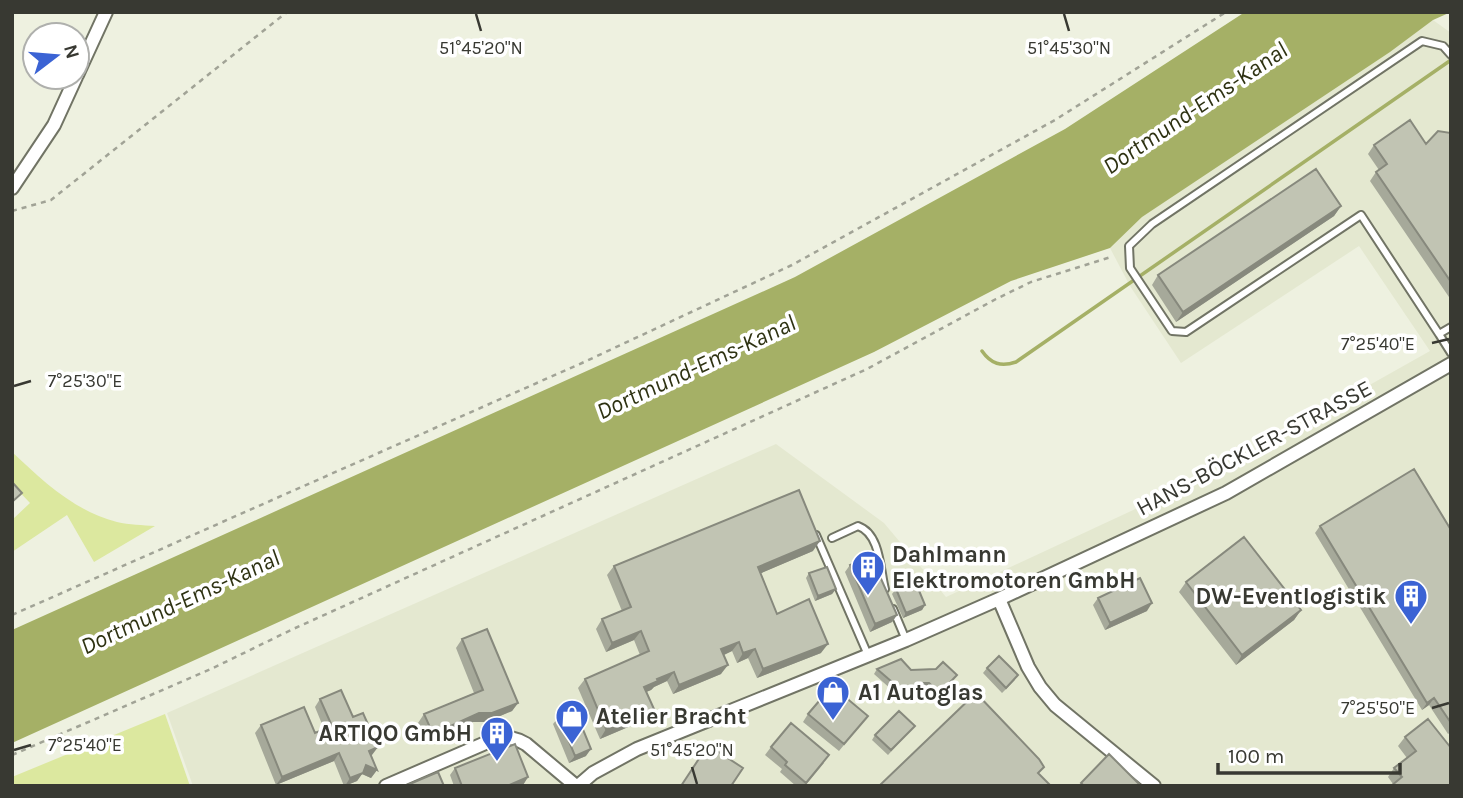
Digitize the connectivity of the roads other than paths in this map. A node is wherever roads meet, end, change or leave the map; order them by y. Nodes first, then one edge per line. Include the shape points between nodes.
1 (106, 12) edge
2 (91, 45) edge
3 (1451, 55) edge
4 (70, 91) edge
5 (12, 188) edge
6 (1451, 327) edge
7 (1439, 334) junction
8 (1451, 353) edge
9 (1451, 365) edge
10 (811, 522) edge
11 (832, 538) dead end
12 (999, 599) junction
13 (906, 639) junction
14 (868, 655) junction
15 (386, 786) edge
16 (577, 786) edge
17 (1154, 786) edge

1 - 2 street
3 - 7 lane via 1443,46 1422,41 1152,224 1129,246 1130,268 1172,331 1186,332 1361,215
4 - 5 street via 54,125
6 - 7 lane
7 - 8 lane
9 - 12 street, HANS-BÖCKLER-STRASSE via 1226,493
10 - 14 lane
11 - 13 lane via 858,526 867,531 881,560 883,587
12 - 13 street, HANS-BÖCKLER-STRASSE
12 - 17 street via 1040,687 1055,705
13 - 14 street, HANS-BÖCKLER-STRASSE
14 - 16 street, HANS-BÖCKLER-STRASSE via 637,749
15 - 16 street via 505,737 526,744

